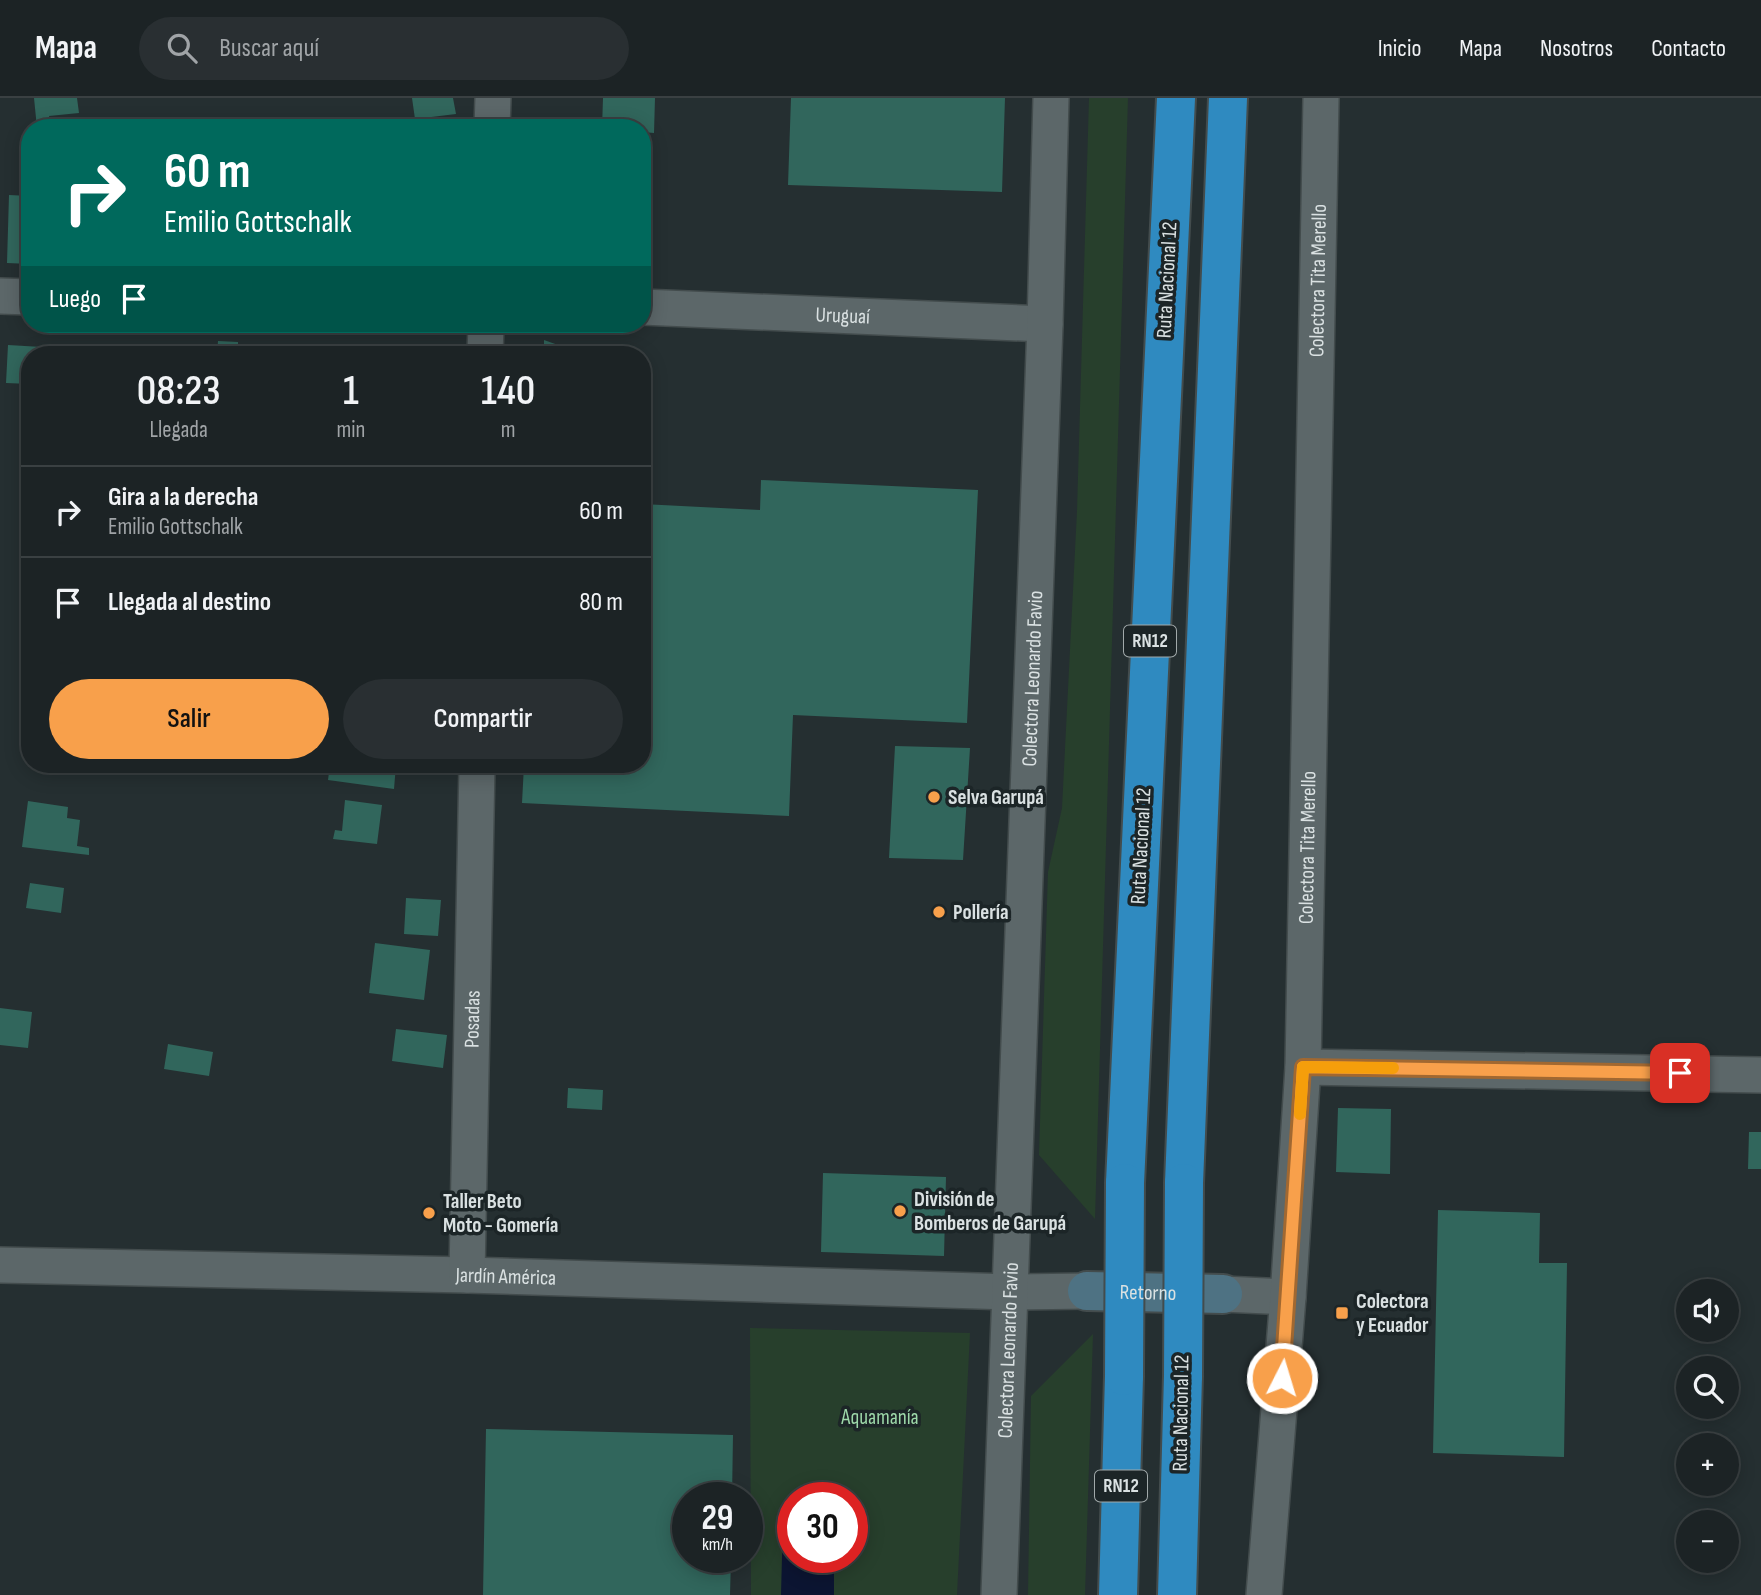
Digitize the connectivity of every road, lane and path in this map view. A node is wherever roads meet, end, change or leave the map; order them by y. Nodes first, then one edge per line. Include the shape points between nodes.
1 (492, 98) edge
2 (1051, 98) edge
3 (1176, 98) edge
4 (1228, 98) edge
5 (1321, 98) edge
6 (492, 119) edge
7 (0, 296) edge
8 (21, 297) edge
9 (651, 307) edge
10 (1045, 324) junction
11 (477, 773) edge
12 (1303, 1067) junction
13 (1761, 1075) edge
14 (0, 1265) edge
15 (467, 1275) junction
16 (1087, 1291) joint
17 (1010, 1292) junction
18 (1223, 1294) joint
19 (1288, 1297) junction
20 (999, 1595) edge
21 (1118, 1595) edge
22 (1177, 1595) edge
23 (1264, 1595) edge

1 - 6 street
2 - 10 street, Colectora Leonardo Favio
3 - 21 highway, Ruta Nacional 12 / RN12, bridge via 1125,1183
4 - 22 highway, Ruta Nacional 12 / RN12, bridge via 1184,1183
5 - 12 street, Colectora Tita Merello
7 - 8 street
9 - 10 street, Uruguaí
10 - 17 street, Colectora Leonardo Favio
11 - 15 street, Posadas
12 - 13 street
12 - 19 street, Colectora Tita Merello
14 - 15 street, Jardín América
15 - 17 street, Jardín América
16 - 17 street, Retorno
16 - 18 street, Retorno
17 - 20 street, Colectora Leonardo Favio
18 - 19 street, Retorno
19 - 23 street, Colectora Tita Merello

